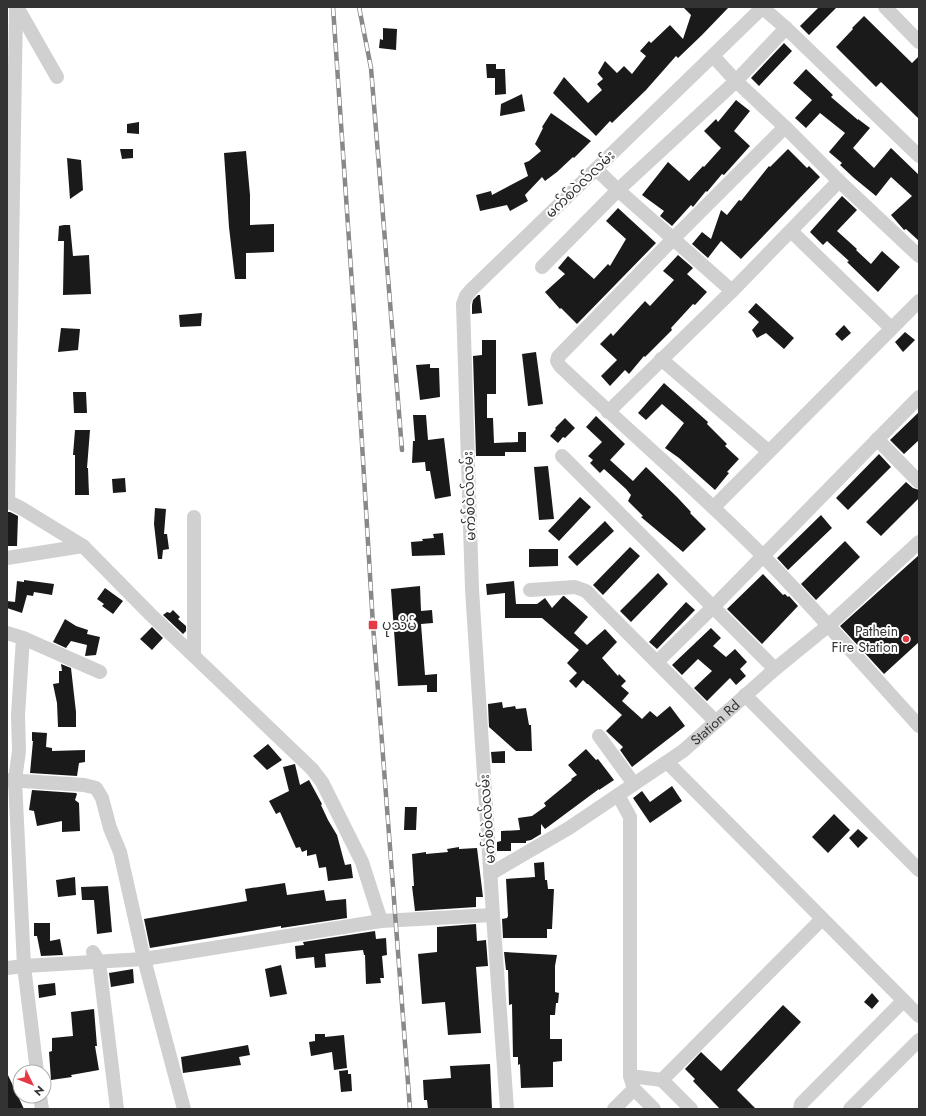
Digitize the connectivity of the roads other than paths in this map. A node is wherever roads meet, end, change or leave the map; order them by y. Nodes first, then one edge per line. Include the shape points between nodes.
1 (16, 7) edge
2 (763, 7) edge
3 (885, 7) edge
4 (786, 28) junction
5 (919, 42) edge
6 (714, 56) junction
7 (57, 77) dead end
8 (736, 81) junction
9 (785, 127) junction
10 (919, 156) edge
11 (596, 169) junction
12 (839, 181) junction
13 (618, 190) junction
14 (791, 231) junction
15 (673, 239) junction
16 (919, 256) edge
17 (542, 267) dead end
18 (732, 291) junction
19 (919, 301) edge
20 (891, 328) junction
21 (662, 359) junction
22 (919, 397) edge
23 (608, 412) junction
24 (877, 440) junction
25 (768, 451) junction
26 (562, 456) dead end
27 (919, 482) edge
28 (8, 502) edge
29 (714, 507) junction
30 (194, 517) dead end
31 (919, 542) edge
32 (83, 546) junction
33 (763, 556) junction
34 (7, 558) edge
35 (530, 590) dead end
36 (714, 606) junction
37 (829, 625) junction
38 (7, 633) edge
39 (23, 638) junction
40 (194, 656) junction
41 (657, 662) junction
42 (775, 669) junction
43 (100, 672) dead end
44 (745, 695) junction
45 (716, 722) junction
46 (919, 726) edge
47 (599, 736) dead end
48 (667, 762) junction
49 (11, 780) edge
50 (634, 784) junction
51 (618, 795) junction
52 (919, 870) edge
53 (490, 874) junction
54 (493, 915) junction
55 (822, 919) junction
56 (381, 921) junction
57 (96, 957) junction
58 (144, 959) junction
59 (24, 966) junction
60 (7, 968) edge
61 (903, 1001) junction
62 (919, 1016) edge
63 (919, 1040) edge
64 (36, 1064) edge
65 (630, 1076) junction
66 (662, 1080) junction
67 (634, 1089) junction
68 (117, 1109) edge
69 (184, 1109) edge
70 (507, 1109) edge
71 (614, 1109) edge
72 (654, 1109) edge
73 (691, 1109) edge
74 (800, 1109) edge
75 (850, 1109) edge

1 - 7 street
1 - 28 street
2 - 4 street
2 - 6 street, မက်စ်ဝဲလ်လမ်း
3 - 5 street
4 - 8 street
4 - 10 street
6 - 8 street
6 - 11 street, မက်စ်ဝဲလ်လမ်း
8 - 9 street
8 - 13 street
9 - 12 street
9 - 15 street
11 - 13 street
11 - 53 street, မက်စ်ဝဲလ်လမ်း via 471,290 463,304 472,589
12 - 14 street
12 - 16 street
13 - 15 street
13 - 17 street
14 - 18 street
14 - 20 street
15 - 18 street
15 - 23 street via 558,357 560,366
18 - 21 street
19 - 20 street
20 - 25 street
21 - 23 street
21 - 25 street
22 - 24 street
23 - 29 street
24 - 27 street
24 - 33 street
25 - 29 street
26 - 36 street
28 - 32 street
29 - 33 street
30 - 40 street
31 - 37 street, Station Rd
32 - 34 street
32 - 40 street
33 - 36 street
33 - 37 street
35 - 41 street via 575,587 586,591
36 - 41 street
36 - 42 street
37 - 42 street, Station Rd
37 - 46 street
38 - 39 street
39 - 43 street
39 - 49 street via 18,715 19,751
40 - 56 street via 312,769 322,782 362,862
41 - 45 street
42 - 44 street, Station Rd
44 - 45 street, Station Rd
44 - 52 street
45 - 48 street, Station Rd
47 - 50 street
48 - 50 street, Station Rd
48 - 55 street
49 - 58 street via 96,788 102,798 120,852
49 - 59 street
50 - 51 street, Station Rd
51 - 53 street, Station Rd via 570,828
51 - 65 street via 630,817
53 - 54 street, မက်စ်ဝဲလ်လမ်း
54 - 56 street
54 - 70 street, မက်စ်ဝဲလ်လမ်း
55 - 61 street
55 - 66 street
56 - 58 street
57 - 58 street
57 - 59 street
57 - 68 street
58 - 69 street
59 - 60 street
59 - 64 street
61 - 62 street
61 - 74 street via 801,1104
63 - 75 street
65 - 66 street
65 - 67 street
66 - 73 street
67 - 71 street
67 - 72 street

